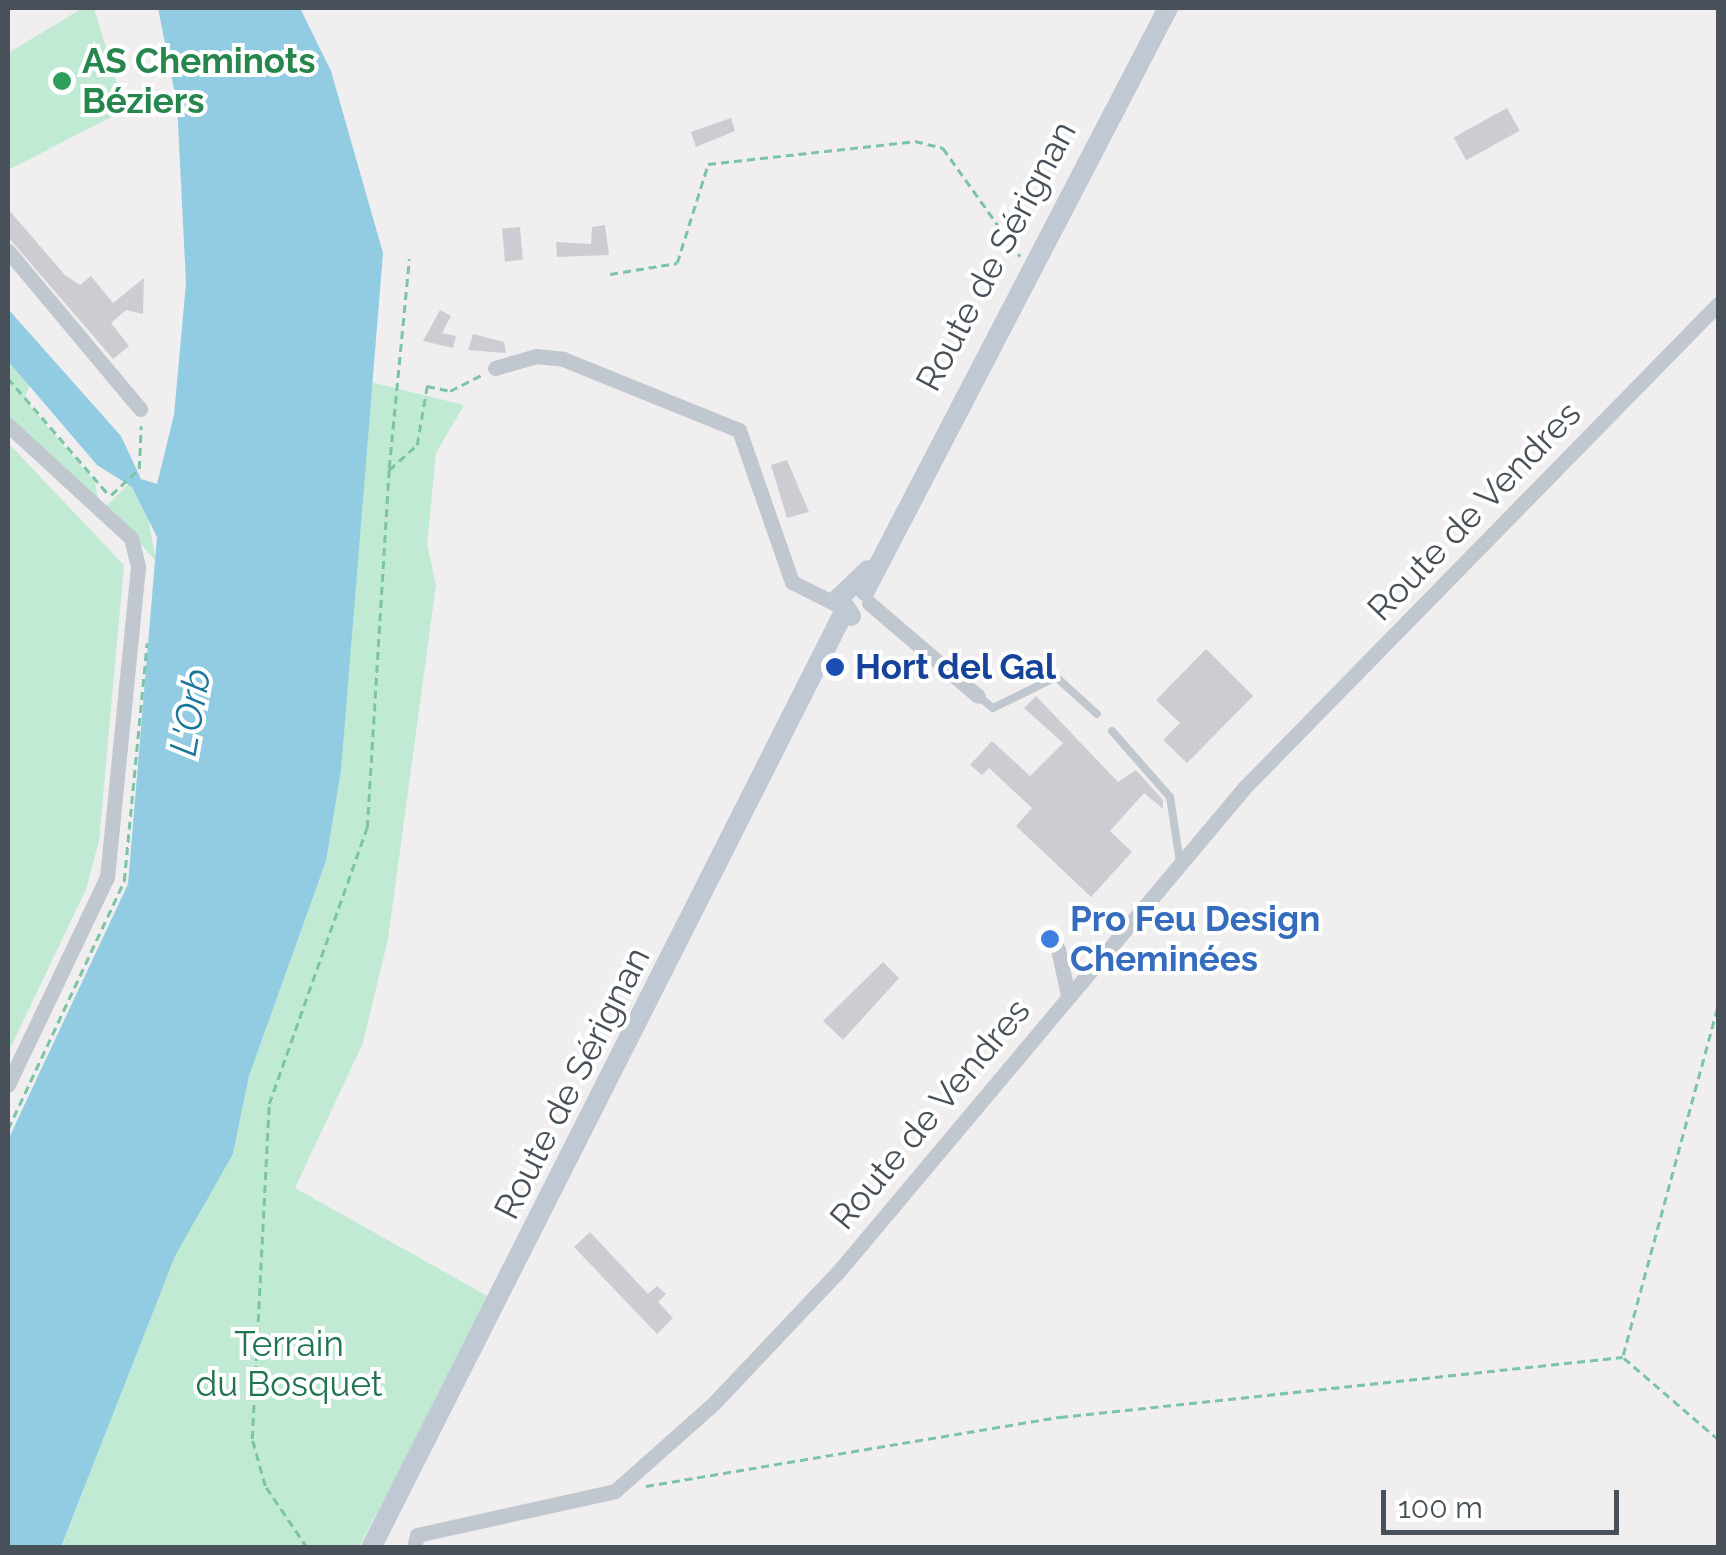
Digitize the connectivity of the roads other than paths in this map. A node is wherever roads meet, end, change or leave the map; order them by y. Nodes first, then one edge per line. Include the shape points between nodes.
1 (1168, 8) edge
2 (8, 251) edge
3 (1718, 304) edge
4 (495, 368) road end
5 (140, 409) road end
6 (8, 425) edge
7 (853, 603) junction
8 (978, 696) joint
9 (1097, 714) dead end
10 (1112, 730) dead end
11 (1180, 862) junction
12 (1058, 949) dead end
13 (1068, 995) junction
14 (8, 1085) edge
15 (371, 1548) edge
16 (414, 1548) edge

1 - 7 main road, Route de Sérignan
2 - 5 street
3 - 11 street, Route de Vendres
4 - 7 street via 536,356 563,359 739,430 792,582
6 - 14 street via 130,538 138,567 107,877
7 - 8 street
7 - 15 main road, Route de Sérignan
8 - 9 lane via 993,708 1056,677
10 - 11 lane via 1170,797
11 - 13 street, Route de Vendres
12 - 13 street
13 - 16 street, Route de Vendres via 838,1272 615,1491 417,1535

